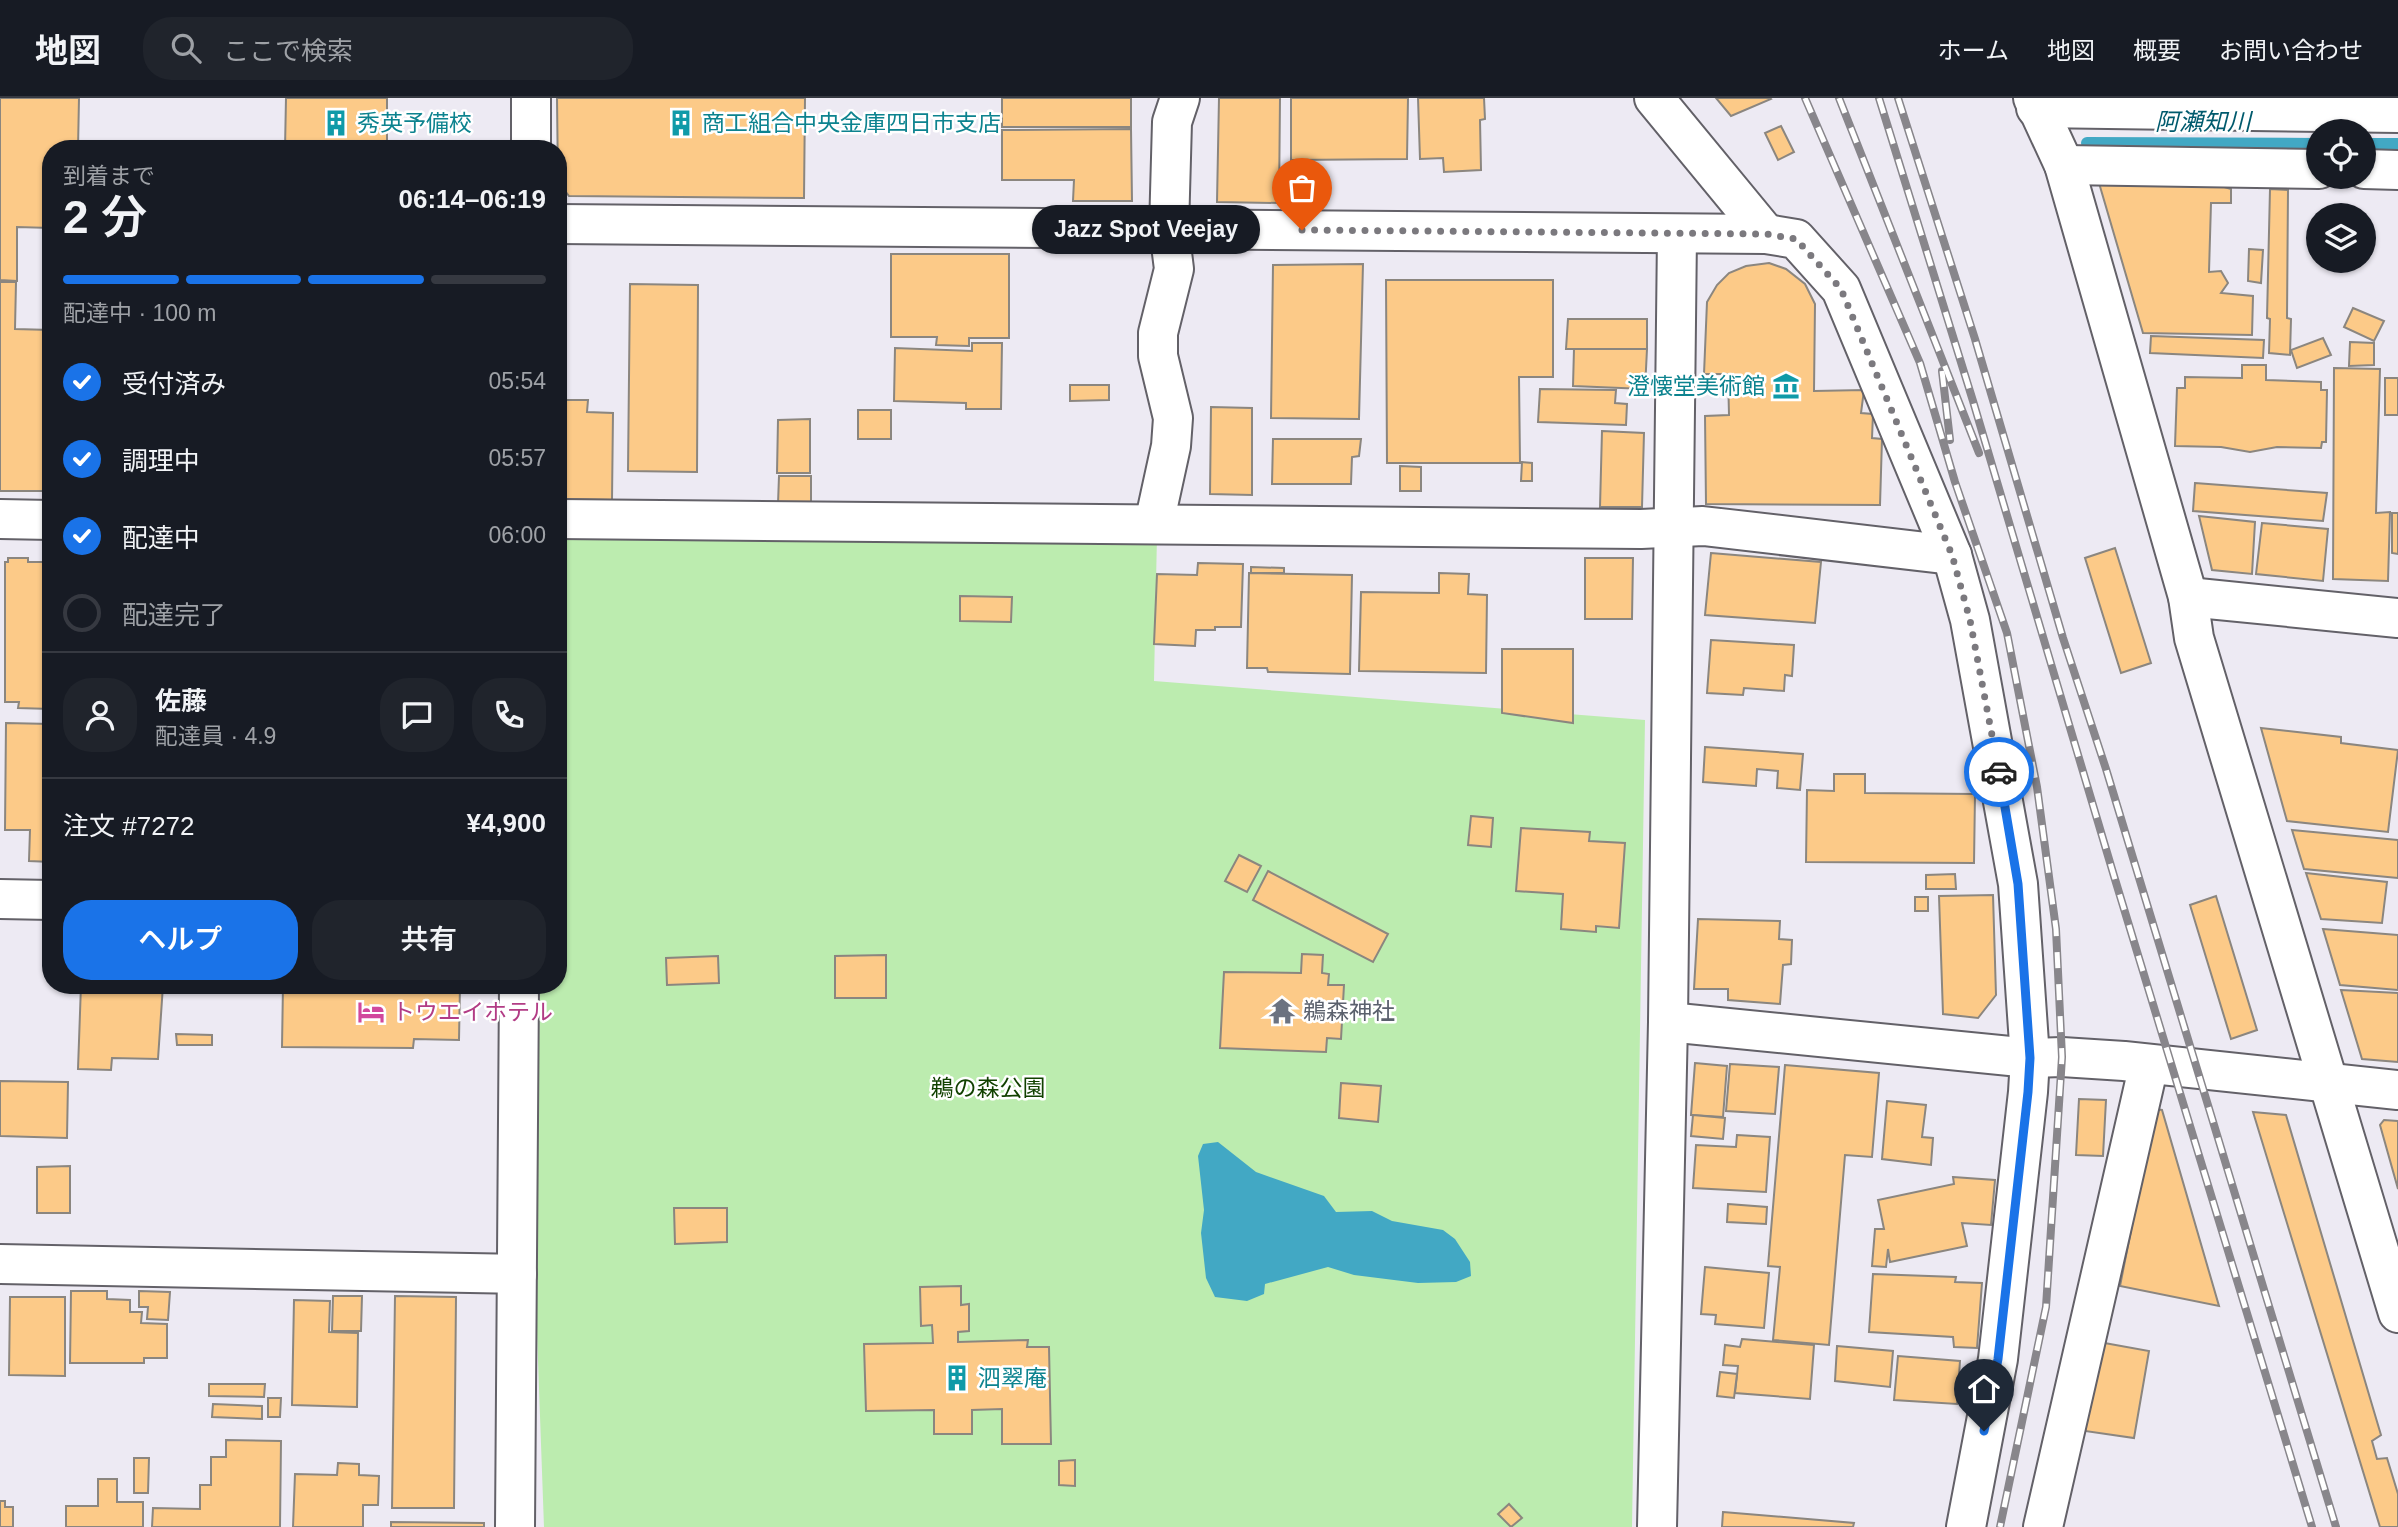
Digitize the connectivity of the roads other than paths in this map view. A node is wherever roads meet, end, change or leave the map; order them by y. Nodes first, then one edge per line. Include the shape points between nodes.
1 (531, 98) edge
2 (1180, 98) edge
3 (1654, 98) edge
4 (2035, 103) edge
5 (2398, 113) edge
6 (531, 140) edge
7 (2064, 165) junction
8 (2306, 169) edge
9 (2376, 169) edge
10 (2398, 170) edge
11 (567, 224) edge
12 (1169, 229) junction
13 (1677, 234) junction
14 (1766, 234) junction
15 (0, 519) edge
16 (567, 519) edge
17 (42, 520) edge
18 (1154, 524) junction
19 (1674, 528) junction
20 (1952, 555) junction
21 (2188, 597) junction
22 (2398, 618) edge
23 (0, 899) edge
24 (42, 900) edge
25 (519, 994) edge
26 (1668, 1022) junction
27 (2030, 1058) junction
28 (2149, 1064) junction
29 (2330, 1083) junction
30 (2398, 1090) edge
31 (0, 1264) edge
32 (517, 1273) junction
33 (2398, 1313) edge
34 (515, 1527) edge
35 (1657, 1527) edge
36 (1966, 1527) edge
37 (2043, 1527) edge

1 - 6 street
2 - 12 street via 1172,122
3 - 14 street
4 - 5 street
4 - 7 street
7 - 8 street
7 - 21 street
9 - 10 street
11 - 12 street
12 - 13 street
12 - 18 street via 1174,269 1158,333 1158,356 1173,418
13 - 14 street
13 - 19 street
14 - 20 street via 1796,239 1841,289
15 - 17 street
16 - 18 street
18 - 19 street
19 - 20 street via 1703,526
19 - 26 street
20 - 27 street via 1970,620 2018,884
21 - 22 street
21 - 29 street via 2194,638
23 - 24 street
25 - 32 street
26 - 27 street
26 - 35 street
27 - 28 street
27 - 36 street via 1998,1359
28 - 29 street
28 - 37 street
29 - 30 street
29 - 33 street
31 - 32 street
32 - 34 street

